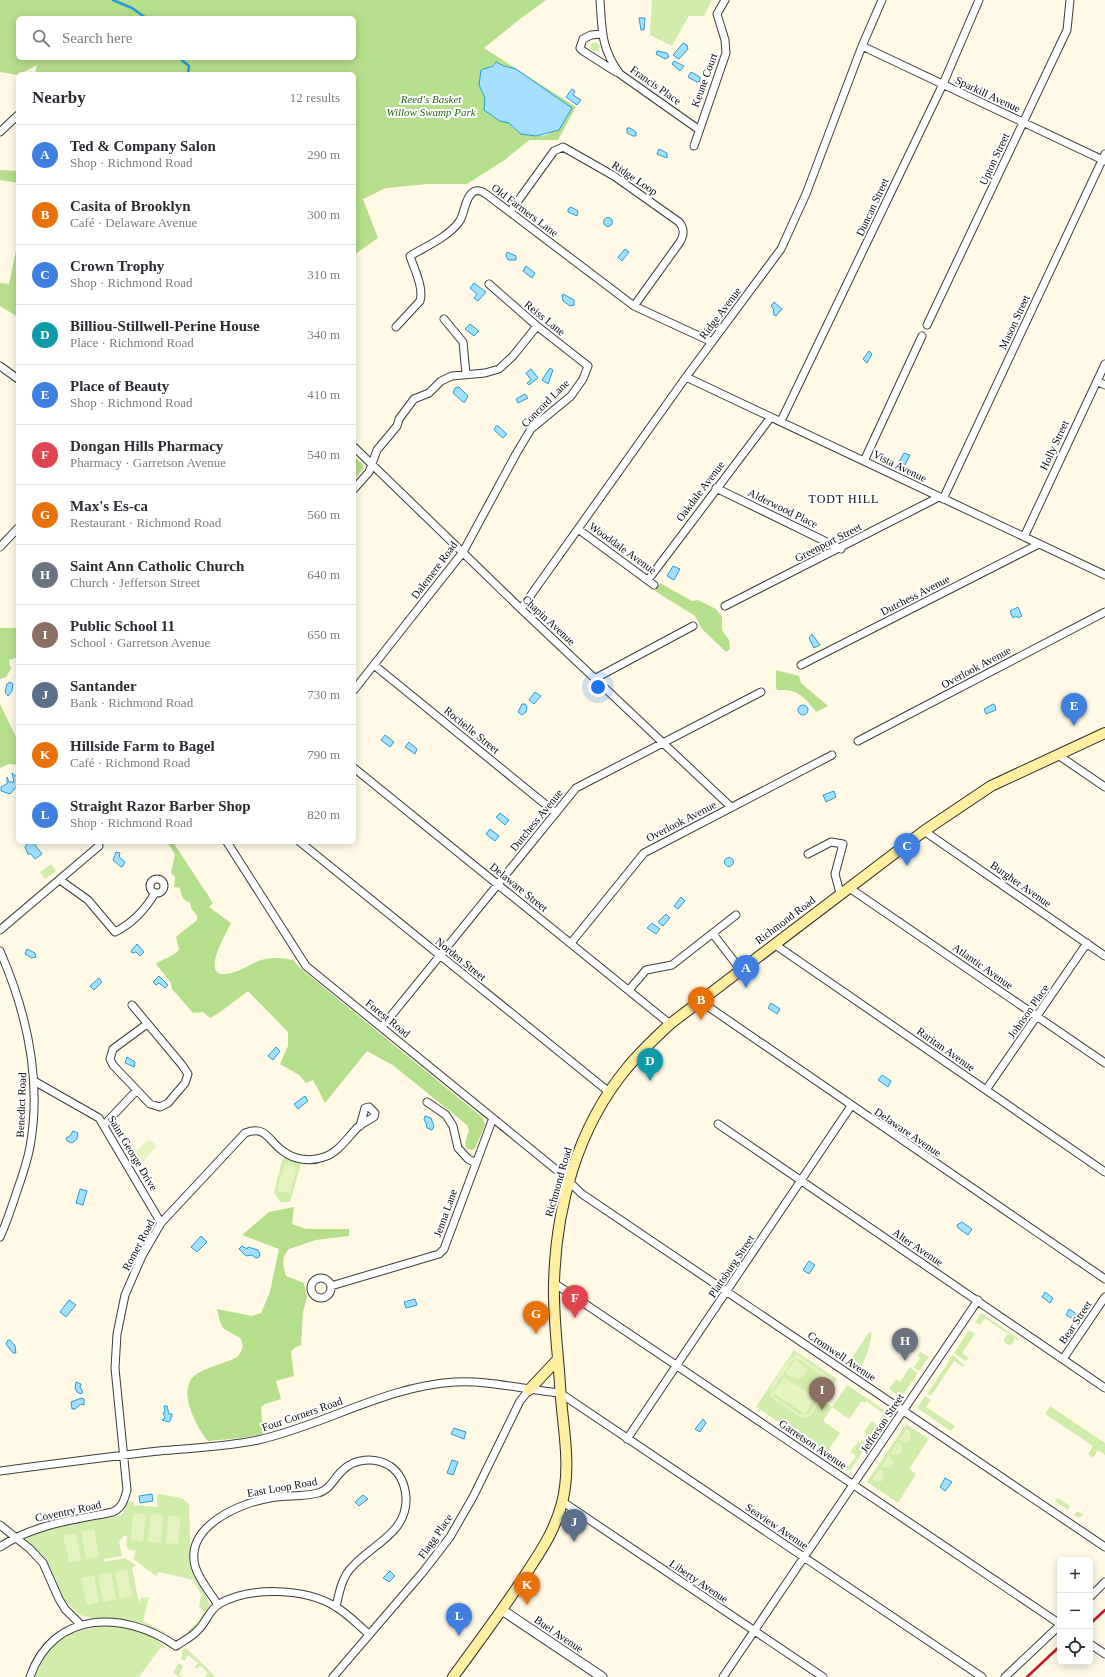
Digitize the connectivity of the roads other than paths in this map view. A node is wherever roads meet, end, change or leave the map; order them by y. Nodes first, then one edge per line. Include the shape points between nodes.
1 (600, 0) edge
2 (726, 0) edge
3 (882, 0) edge
4 (980, 0) edge
5 (1070, 0) edge
6 (602, 34) junction
7 (862, 46) junction
8 (620, 74) junction
9 (943, 84) junction
10 (16, 117) edge
11 (1023, 122) junction
12 (698, 129) junction
13 (0, 132) edge
14 (694, 146) dead end
15 (1104, 159) edge
16 (510, 212) junction
17 (489, 284) dead end
18 (634, 306) junction
19 (444, 319) dead end
20 (927, 325) dead end
21 (536, 326) junction
22 (396, 327) dead end
23 (922, 336) dead end
24 (712, 342) junction
25 (1105, 364) edge
26 (0, 366) edge
27 (588, 366) joint
28 (466, 374) junction
29 (16, 378) edge
30 (686, 378) junction
31 (1096, 381) junction
32 (1105, 385) edge
33 (771, 417) junction
34 (781, 422) junction
35 (356, 449) edge
36 (516, 454) joint
37 (864, 461) junction
38 (372, 462) junction
39 (356, 487) edge
40 (716, 488) junction
41 (941, 498) junction
42 (578, 529) junction
43 (16, 530) edge
44 (1024, 537) junction
45 (1039, 544) junction
46 (0, 547) edge
47 (840, 549) junction
48 (463, 552) junction
49 (1105, 575) edge
50 (651, 583) joint
51 (725, 606) dead end
52 (521, 609) junction
53 (1105, 612) edge
54 (693, 626) dead end
55 (374, 665) junction
56 (801, 666) dead end
57 (596, 678) junction
58 (356, 688) edge
59 (761, 692) dead end
60 (1105, 733) edge
61 (858, 741) dead end
62 (663, 742) junction
63 (832, 755) dead end
64 (1058, 755) junction
65 (356, 770) edge
66 (1105, 787) edge
67 (731, 807) junction
68 (556, 812) junction
69 (924, 831) junction
70 (99, 844) edge
71 (229, 844) edge
72 (302, 844) edge
73 (808, 854) dead end
74 (60, 880) junction
75 (498, 884) junction
76 (844, 890) junction
77 (155, 893) dead end
78 (736, 916) dead end
79 (0, 930) edge
80 (713, 934) junction
81 (571, 943) junction
82 (1087, 943) junction
83 (774, 944) junction
84 (0, 951) edge
85 (440, 956) junction
86 (1105, 956) edge
87 (740, 969) junction
88 (629, 990) junction
89 (700, 1001) junction
90 (132, 1005) dead end
91 (1037, 1017) junction
92 (147, 1024) junction
93 (670, 1024) junction
94 (382, 1027) junction
95 (1105, 1063) edge
96 (34, 1081) junction
97 (986, 1090) junction
98 (136, 1091) junction
99 (609, 1092) junction
100 (427, 1102) dead end
101 (851, 1106) junction
102 (493, 1118) junction
103 (718, 1124) dead end
104 (104, 1125) junction
105 (360, 1126) dead end
106 (476, 1163) junction
107 (1105, 1172) edge
108 (569, 1180) junction
109 (802, 1180) junction
110 (161, 1223) junction
111 (0, 1237) edge
112 (1105, 1278) edge
113 (554, 1284) junction
114 (331, 1286) dead end
115 (727, 1292) junction
116 (1105, 1296) edge
117 (978, 1300) junction
118 (558, 1359) junction
119 (1063, 1359) junction
120 (677, 1365) junction
121 (1105, 1388) edge
122 (529, 1390) junction
123 (560, 1393) junction
124 (903, 1411) junction
125 (627, 1439) junction
126 (124, 1455) junction
127 (0, 1471) edge
128 (854, 1484) junction
129 (563, 1502) junction
130 (119, 1509) joint
131 (0, 1525) edge
132 (15, 1537) junction
133 (0, 1546) edge
134 (1105, 1547) edge
135 (804, 1558) junction
136 (1105, 1582) edge
137 (1093, 1594) edge
138 (218, 1605) junction
139 (336, 1607) junction
140 (502, 1610) junction
141 (1057, 1623) edge
142 (80, 1624) junction
143 (1057, 1628) edge
144 (754, 1631) junction
145 (369, 1634) junction
146 (1093, 1646) edge
147 (1105, 1654) edge
148 (30, 1677) edge
149 (333, 1677) edge
150 (453, 1677) edge
151 (602, 1677) edge
152 (723, 1677) edge
153 (823, 1677) edge
154 (982, 1677) edge
155 (1005, 1677) edge

1 - 6 street, Francis Place
2 - 12 street, Keune Court via 717,14 726,53
3 - 7 street, Ridge Avenue
4 - 9 street, Duncan Street
5 - 11 street, Upton Street via 1067,30
6 - 8 street, Francis Place via 611,61
6 - 8 street, Francis Place via 582,39 580,48
7 - 9 street, Sparkill Avenue
7 - 24 street, Ridge Avenue via 806,194 781,248
8 - 12 street, Francis Place
9 - 11 street, Sparkill Avenue
9 - 34 street, Duncan Street
10 - 13 street
11 - 15 street, Sparkill Avenue
11 - 20 street, Upton Street
12 - 14 street, Keune Court
15 - 41 street, Mason Street
16 - 18 street, Old Farmers Lane
16 - 18 street, Ridge Loop via 554,151 563,147 614,176 679,222 684,233 680,242
16 - 22 street, Old Farmers Lane via 484,192 471,194 456,226 410,256 421,297
17 - 21 street, Reiss Lane
18 - 24 street, Old Farmers Lane
19 - 28 street via 462,342
21 - 27 street, Reiss Lane
21 - 28 street via 502,366 485,372
23 - 37 street
24 - 30 street, Ridge Avenue
25 - 31 street, Holly Street
26 - 29 street
27 - 36 street, Concord Lane via 583,379 571,396 531,429
28 - 38 street via 452,376 429,393 414,399 399,419 397,426 377,450
30 - 33 street, Vista Avenue
30 - 42 street, Ridge Avenue
31 - 32 street
31 - 44 street, Holly Street
33 - 34 street, Vista Avenue
33 - 40 street, Oakdale Avenue
34 - 37 street, Vista Avenue
35 - 38 street, Chapin Avenue
36 - 48 street, Dalemere Road
37 - 41 street, Vista Avenue
38 - 39 street via 369,472
38 - 48 street, Chapin Avenue
40 - 47 street, Alderwood Place
40 - 50 street, Oakdale Avenue
41 - 44 street, Vista Avenue
41 - 47 street, Greenport Street
42 - 50 street, Wooddale Avenue
42 - 52 street, Ridge Avenue
43 - 46 street
44 - 45 street, Vista Avenue
45 - 49 street, Vista Avenue
45 - 56 street, Dutchess Avenue
47 - 51 street, Greenport Street
48 - 52 street, Chapin Avenue
48 - 55 street, Dalemere Road
52 - 57 street, Chapin Avenue
53 - 61 street, Overlook Avenue
54 - 57 street
55 - 58 street, Dalemere Road
55 - 68 street, Rochelle Street
57 - 62 street, Chapin Avenue
59 - 62 street, Dutchess Avenue
60 - 64 main road, Richmond Road
62 - 67 street, Chapin Avenue
62 - 68 street, Dutchess Avenue via 582,783
63 - 67 street, Overlook Avenue
64 - 66 street
64 - 69 main road, Richmond Road via 991,786
65 - 75 street, Delaware Street
67 - 81 street, Overlook Avenue via 644,852
68 - 75 street, Dutchess Avenue
69 - 76 main road, Richmond Road
69 - 82 street, Burgher Avenue
70 - 74 street via 100,846
71 - 94 street, Forest Road via 306,966
72 - 85 street, Norden Street
73 - 76 street via 831,842 843,844 835,874
74 - 77 street via 88,900 115,932 141,913
74 - 79 street
75 - 81 street, Delaware Street
75 - 85 street, Dutchess Avenue
76 - 83 main road, Richmond Road
76 - 91 street, Atlantic Avenue
78 - 80 street
80 - 87 street
80 - 88 street via 672,965 646,970
81 - 88 street, Delaware Street
82 - 86 street, Burgher Avenue
82 - 91 street, Johnson Place
83 - 87 main road, Richmond Road
83 - 97 street, Raritan Avenue
84 - 96 street, Benedict Road via 23,1015
85 - 94 street, Dutchess Avenue
85 - 99 street, Norden Street
87 - 89 main road, Richmond Road
88 - 93 street, Delaware Street
89 - 93 main road, Richmond Road
89 - 101 street, Delaware Avenue
90 - 92 street
91 - 95 street, Atlantic Avenue
91 - 97 street, Johnson Place
92 - 98 street via 112,1049 109,1057 112,1065
92 - 98 street via 186,1069 187,1079 168,1103 160,1106 150,1104
93 - 99 main road, Richmond Road via 643,1050
94 - 102 street, Forest Road
96 - 104 street, Saint George Drive via 92,1113
96 - 111 street, Benedict Road via 30,1147
97 - 107 street, Raritan Avenue
98 - 104 street
99 - 108 main road, Richmond Road via 586,1133
100 - 106 street via 446,1116 453,1126 458,1148 468,1159
101 - 109 street, Plattsburg Street
101 - 112 street, Delaware Avenue
102 - 106 street, Jenna Lane
102 - 108 street, Forest Road
103 - 109 street, Alter Avenue
104 - 110 street, Saint George Drive
105 - 110 street, Romer Road via 332,1154 311,1160 282,1151 263,1132 252,1130 245,1133
106 - 114 street, Jenna Lane via 444,1248 439,1254
108 - 113 main road, Richmond Road via 558,1226
108 - 115 street, Cromwell Avenue via 582,1194
109 - 115 street, Plattsburg Street
109 - 117 street, Alter Avenue
110 - 126 street, Romer Road via 142,1256 125,1295 117,1334 115,1368
113 - 118 main road, Richmond Road
113 - 120 street, Garretson Avenue
115 - 120 street, Plattsburg Street
115 - 124 street, Cromwell Avenue
116 - 119 street, Bear Street
117 - 119 street, Alter Avenue
117 - 124 street, Jefferson Street
118 - 122 main road
118 - 123 main road, Richmond Road
119 - 121 street, Alter Avenue
120 - 125 street, Plattsburg Street
120 - 128 street, Garretson Avenue
122 - 123 street, Four Corners Road
122 - 126 street, Four Corners Road via 484,1383 427,1385 257,1440
122 - 145 street, Flagg Place via 520,1401 473,1498 450,1537
123 - 125 street, Seaview Avenue
123 - 129 main road, Richmond Road via 567,1470
124 - 128 street, Jefferson Street
124 - 134 street, Cromwell Avenue
125 - 135 street, Seaview Avenue
126 - 127 street, Four Corners Road
126 - 130 street, Romer Road via 126,1490
128 - 135 street, Jefferson Street
128 - 141 street, Garretson Avenue
129 - 140 main road, Richmond Road via 554,1531
129 - 144 street, Liberty Avenue
130 - 132 street, Coventry Road via 52,1524
131 - 132 street
132 - 133 street, Coventry Road
132 - 142 street via 43,1563 65,1609
135 - 144 street, Jefferson Street
135 - 154 street, Seaview Avenue
136 - 137 street
138 - 139 street via 247,1595 277,1592 305,1594
138 - 139 street, East Loop Road via 198,1574 195,1564 196,1544 216,1520 254,1502 320,1493 355,1462 370,1460 396,1471 403,1483 406,1498 404,1513 389,1537 352,1566 342,1584
138 - 142 street via 198,1630 176,1646 135,1626 96,1622
139 - 145 street
140 - 150 main road, Richmond Road
140 - 151 street, Buel Avenue
142 - 148 street via 61,1634 41,1652
143 - 155 street
144 - 152 street, Jefferson Street
144 - 153 street, Liberty Avenue
145 - 149 street, Flagg Place
146 - 147 street

